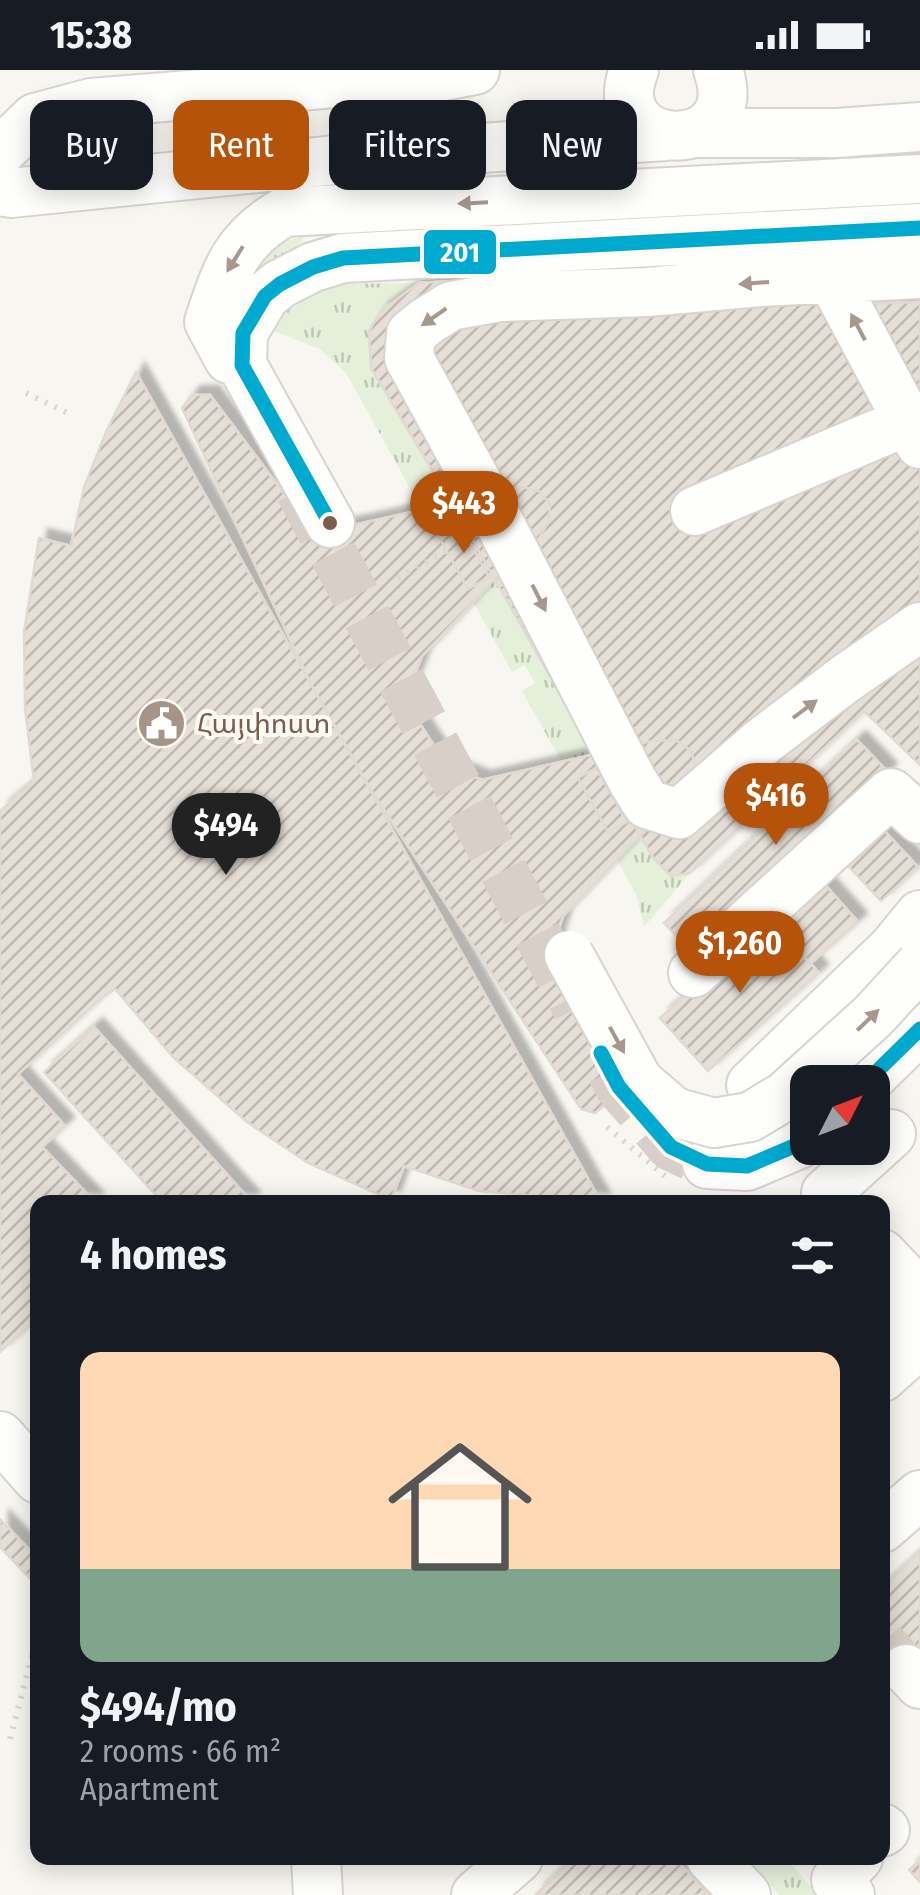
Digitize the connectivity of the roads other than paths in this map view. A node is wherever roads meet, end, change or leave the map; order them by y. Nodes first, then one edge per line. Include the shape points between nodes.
1 (475, 70) edge
2 (634, 70) edge
3 (720, 76) edge
4 (920, 127) edge
5 (836, 133) junction
6 (680, 135) junction
7 (0, 152) edge
8 (920, 180) edge
9 (0, 190) edge
10 (920, 228) edge
11 (920, 274) edge
12 (832, 279) junction
13 (229, 358) dead end
14 (914, 432) edge
15 (695, 511) dead end
16 (330, 524) tunnel mouth
17 (920, 627) edge
18 (920, 819) edge
19 (920, 915) edge
20 (569, 955) tunnel mouth
21 (920, 965) edge
22 (693, 973) dead end
23 (920, 1030) edge
24 (884, 1065) edge
25 (752, 1085) tunnel mouth
26 (891, 1134) dead end
27 (790, 1148) edge
28 (695, 1178) road end
29 (828, 1195) edge
30 (890, 1262) edge
31 (920, 1294) edge
32 (920, 1302) edge
33 (890, 1326) edge
34 (920, 1343) edge
35 (890, 1370) edge
36 (0, 1436) edge
37 (30, 1470) edge
38 (920, 1494) edge
39 (890, 1521) edge
40 (316, 1865) edge
41 (510, 1865) edge
42 (718, 1865) edge
43 (318, 1895) edge
44 (476, 1895) edge
45 (746, 1895) edge

1 - 7 lane via 91,104 35,118
2 - 6 lane via 629,95 641,121
3 - 5 lane via 762,113
3 - 6 lane via 718,113 708,125
4 - 5 lane
5 - 6 lane
6 - 9 lane
8 -> 13 lane via 284,212 246,241 224,275 210,322
10 - 16 lane via 343,258 313,267 265,296 243,332 242,364
11 - 12 lane
14 -> 12 lane
12 -> 17 lane via 501,297 451,306 412,334 409,358 647,804 679,814 762,742
14 - 15 lane
18 - 22 lane via 891,792
19 - 25 lane
20 -> 21 lane, bridge via 640,1082 674,1112 714,1123 750,1117 785,1096
23 - 24 lane
26 - 29 lane
27 - 28 lane
30 - 31 lane
32 - 33 lane
34 - 35 lane
36 - 37 lane
38 - 39 lane
40 - 43 lane
41 - 44 lane
42 - 45 lane

